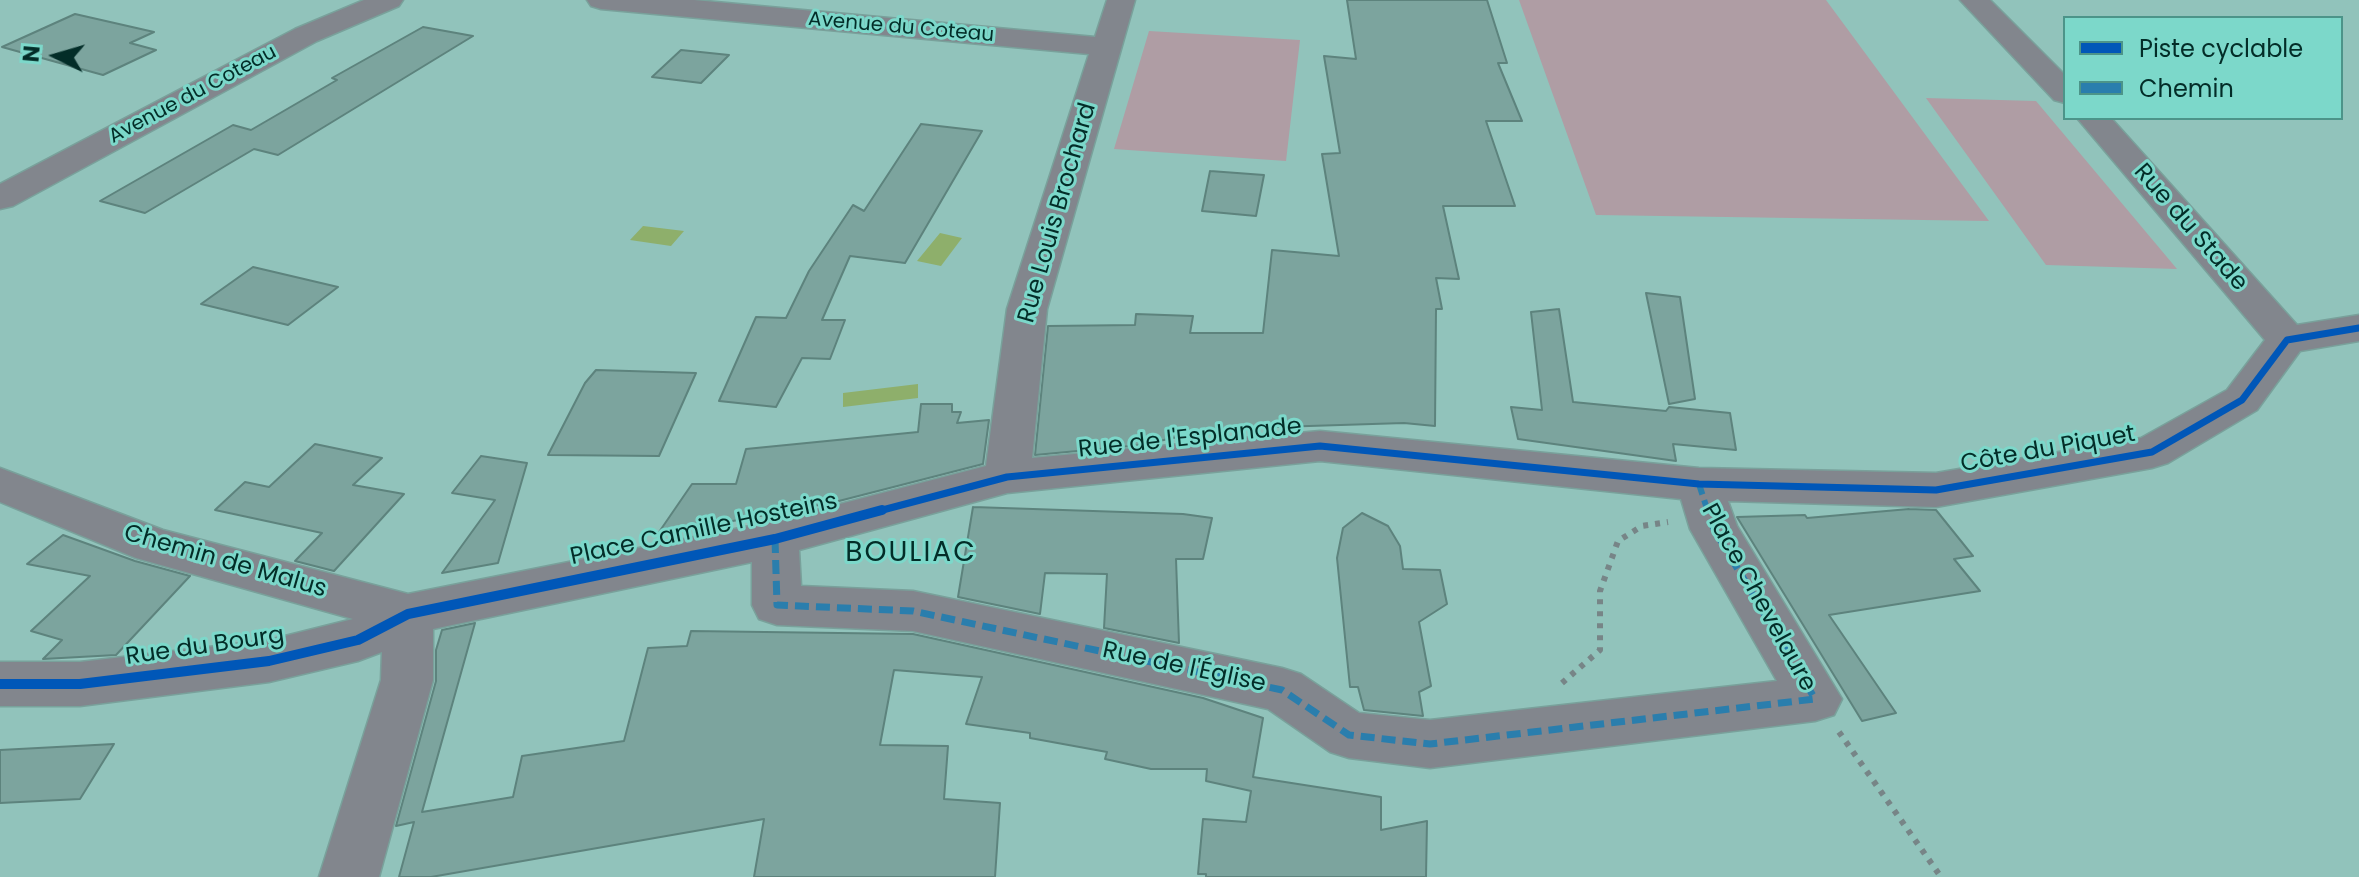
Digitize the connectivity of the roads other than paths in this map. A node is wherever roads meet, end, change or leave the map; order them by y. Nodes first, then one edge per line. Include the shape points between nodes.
1 (389, 0) edge
2 (601, 0) edge
3 (1121, 0) edge
4 (1974, 0) edge
5 (1106, 47) junction
6 (2063, 91) edge
7 (2095, 120) edge
8 (0, 198) edge
9 (2359, 328) edge
10 (2287, 340) junction
11 (1520, 464) joint
12 (1007, 477) junction
13 (0, 484) edge
14 (1704, 500) junction
15 (775, 539) junction
16 (408, 614) junction
17 (973, 624) joint
18 (5, 690) edge
19 (1430, 744) joint
20 (349, 877) edge

1 - 8 street, Avenue du Coteau via 306,35
2 - 5 street, Avenue du Coteau
3 - 5 street, Rue Louis Brochard
4 - 6 street
5 - 12 street, Rue Louis Brochard via 1027,309
7 - 10 street, Rue du Stade
9 - 10 street
10 - 14 street, Côte du Piquet via 2242,400 2152,452 1936,490 1776,470
11 - 12 street, Rue de l'Esplanade via 1320,446
11 - 14 street, Place Chevelaure
12 - 15 street, Place Camille Hosteins
13 - 16 street, Chemin de Malus via 153,545
14 - 19 street, Place Chevelaure via 1815,699
15 - 16 street, Place Camille Hosteins
15 - 17 street, Place Camille Hosteins via 777,605 913,611
16 - 18 street, Rue du Bourg via 358,640 269,661
16 - 20 street via 407,680
17 - 19 street, Rue de l'Église via 1282,690 1349,735

